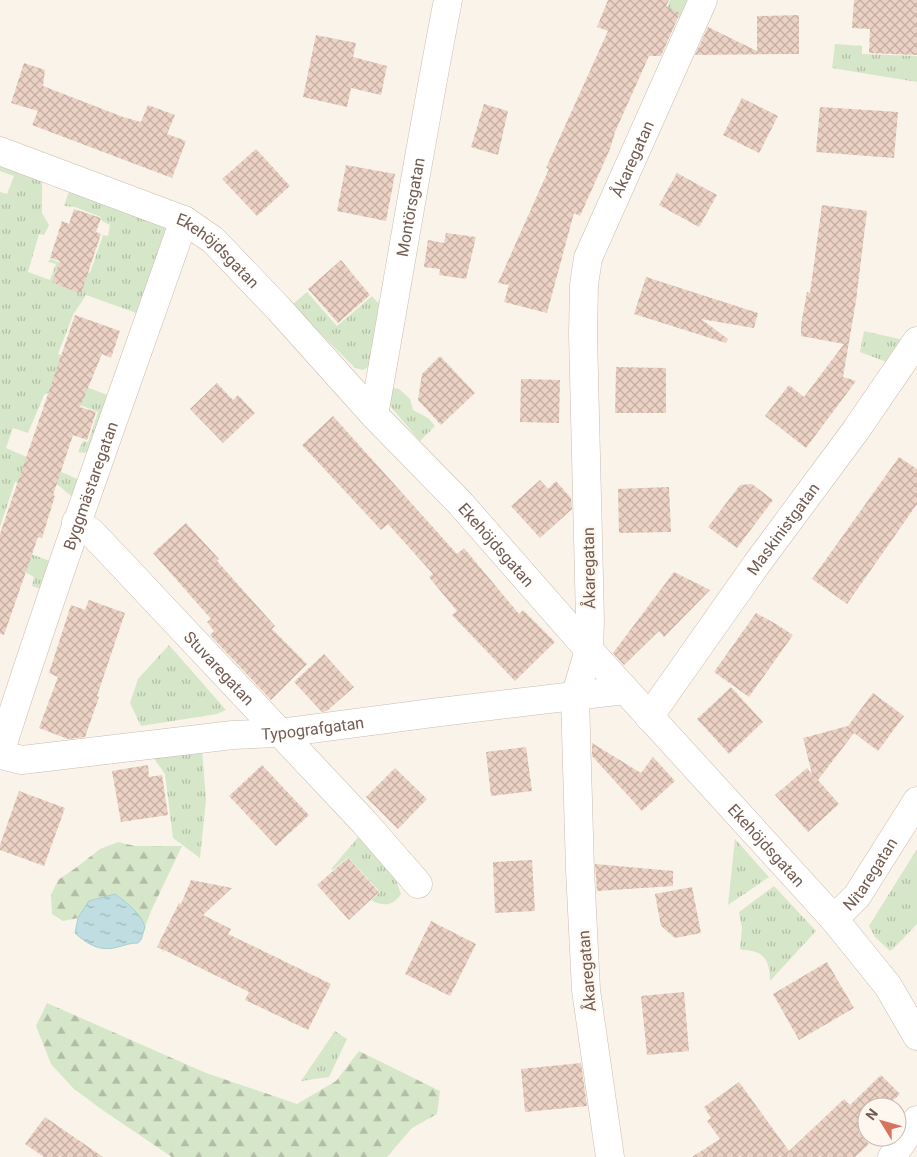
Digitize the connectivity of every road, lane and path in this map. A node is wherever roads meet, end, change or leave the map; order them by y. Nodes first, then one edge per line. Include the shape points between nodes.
1 (448, 0) edge
2 (703, 0) edge
3 (0, 151) edge
4 (184, 220) junction
5 (917, 341) edge
6 (374, 414) junction
7 (76, 522) junction
8 (589, 650) junction
9 (625, 690) junction
10 (575, 696) junction
11 (649, 717) junction
12 (280, 733) junction
13 (0, 754) edge
14 (917, 801) edge
15 (418, 884) dead end
16 (834, 919) junction
17 (917, 1036) edge
18 (917, 1120) edge
19 (610, 1157) edge
20 (892, 1157) edge

1 - 6 street, Montörsgatan
2 - 8 street, Åkaregatan via 588,258 583,334
3 - 4 street, Ekehöjdsgatan
4 - 6 street, Ekehöjdsgatan via 213,240
4 - 7 street, Byggmästaregatan via 98,468
5 - 11 street, Maskinistgatan
6 - 8 street, Ekehöjdsgatan via 460,503
7 - 12 street, Stuvaregatan via 91,532
7 - 13 street, Byggmästaregatan
8 - 9 street, Ekehöjdsgatan
8 - 10 street, Åkaregatan
9 - 10 street, Typografgatan
9 - 11 street, Ekehöjdsgatan
10 - 12 street, Typografgatan
10 - 19 street, Åkaregatan via 586,990
11 - 16 street, Ekehöjdsgatan
12 - 13 street, Typografgatan via 232,735 22,760
12 - 15 street, Stuvaregatan
14 - 16 street, Nitaregatan via 857,896
16 - 17 street, Ekehöjdsgatan via 888,986
18 - 20 street

